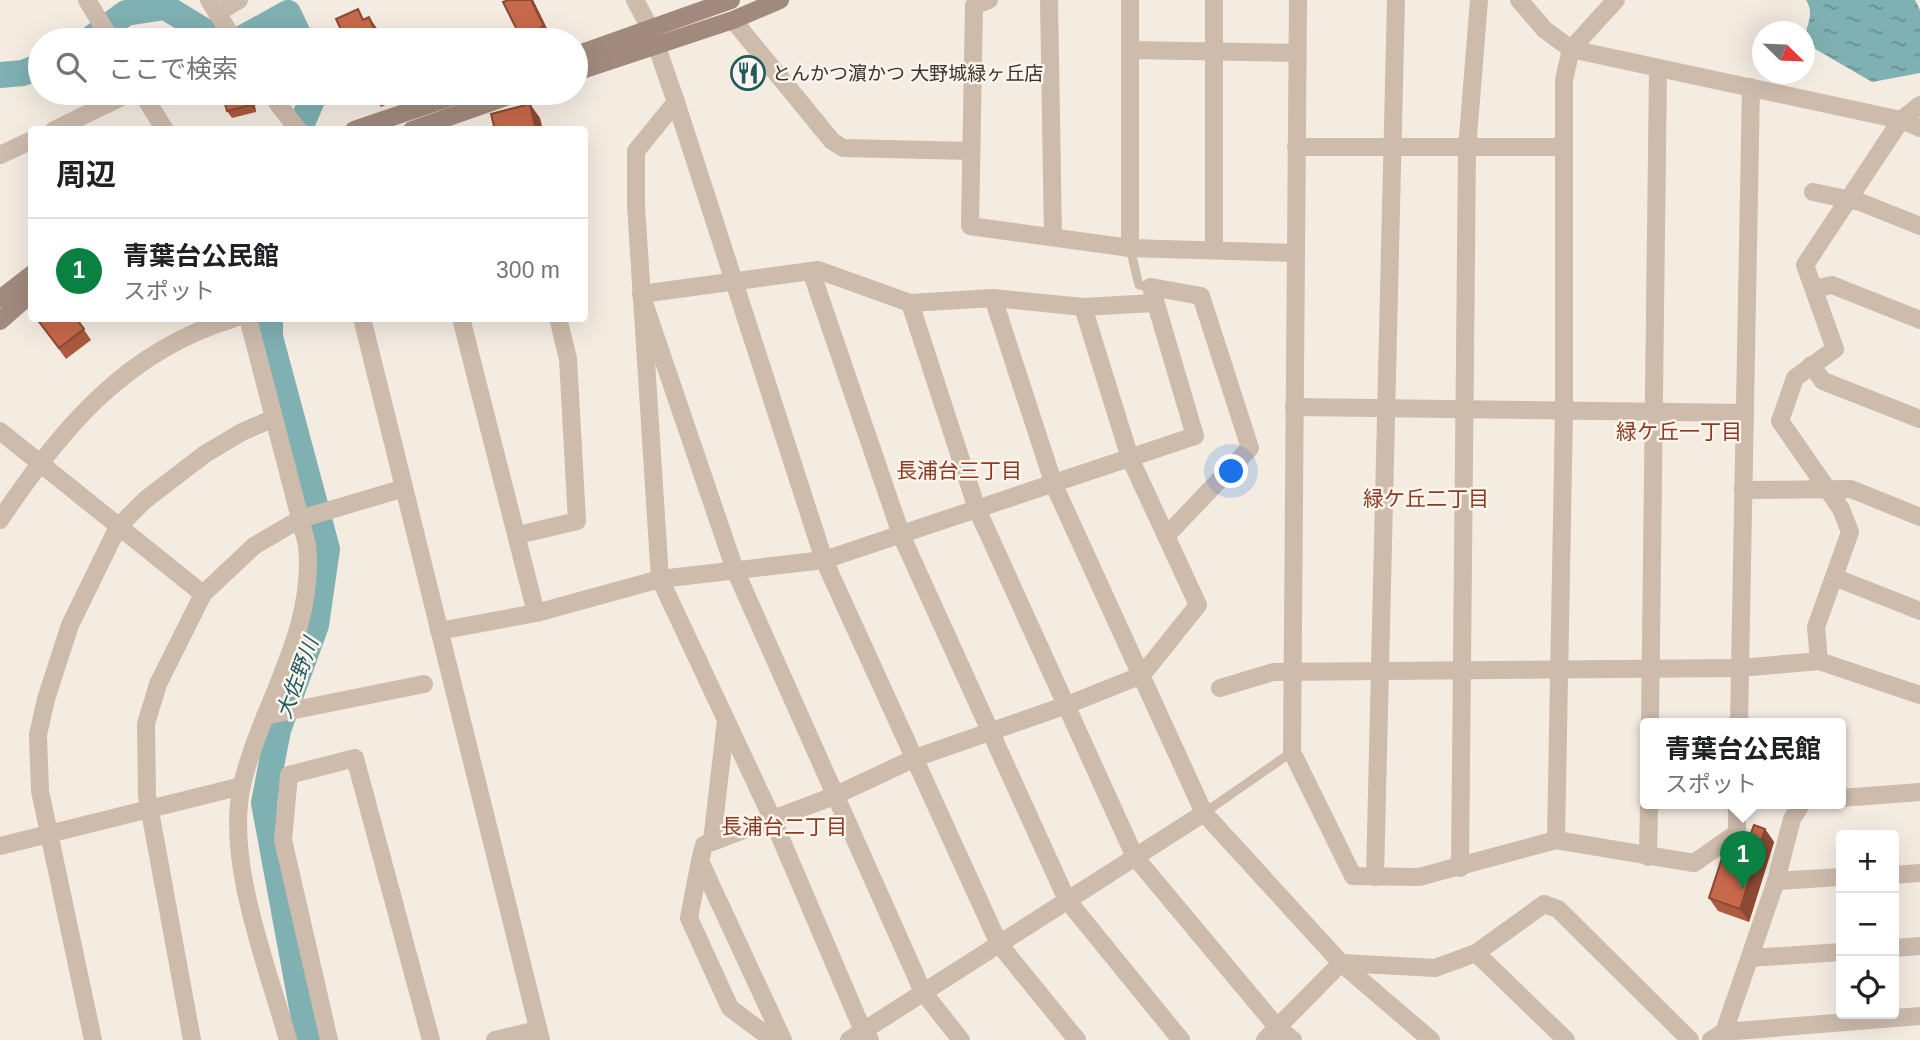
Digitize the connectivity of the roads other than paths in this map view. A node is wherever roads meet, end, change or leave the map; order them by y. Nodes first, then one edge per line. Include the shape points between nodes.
1 (87, 0) edge
2 (239, 0) edge
3 (635, 0) edge
4 (731, 0) edge
5 (780, 0) edge
6 (989, 0) edge
7 (1049, 0) edge
8 (1130, 0) edge
9 (1214, 0) edge
10 (1298, 0) edge
11 (1396, 0) edge
12 (1479, 0) edge
13 (1518, 0) edge
14 (1616, 0) edge
15 (216, 11) edge
16 (733, 20) junction
17 (104, 28) edge
18 (227, 28) edge
19 (653, 37) junction
20 (1572, 49) junction
21 (1130, 50) junction
22 (1214, 51) junction
23 (588, 52) edge
24 (1297, 53) junction
25 (588, 67) edge
26 (1658, 68) junction
27 (1751, 87) junction
28 (676, 103) junction
29 (105, 105) edge
30 (149, 105) edge
31 (279, 105) edge
32 (428, 105) edge
33 (483, 105) edge
34 (1920, 105) edge
35 (1901, 120) junction
36 (62, 126) edge
37 (163, 126) edge
38 (296, 126) edge
39 (366, 126) edge
40 (423, 126) edge
41 (1920, 128) edge
42 (28, 142) edge
43 (1296, 147) junction
44 (1392, 147) junction
45 (1564, 147) junction
46 (1467, 149) junction
47 (971, 151) junction
48 (0, 155) edge
49 (1813, 192) dead end
50 (1848, 201) junction
51 (1920, 226) edge
52 (1053, 237) junction
53 (1130, 248) junction
54 (1214, 250) junction
55 (1295, 253) junction
56 (811, 271) junction
57 (28, 277) edge
58 (735, 284) junction
59 (1814, 289) junction
60 (642, 294) junction
61 (1152, 295) junction
62 (28, 296) edge
63 (993, 298) junction
64 (0, 299) edge
65 (910, 303) junction
66 (1083, 307) junction
67 (1920, 320) edge
68 (0, 321) edge
69 (224, 322) edge
70 (249, 322) edge
71 (363, 322) edge
72 (462, 322) edge
73 (559, 322) edge
74 (1811, 365) junction
75 (1294, 407) junction
76 (1386, 408) junction
77 (1465, 409) junction
78 (1564, 411) junction
79 (1654, 412) junction
80 (1745, 414) junction
81 (274, 418) junction
82 (1920, 419) edge
83 (0, 431) edge
84 (1130, 458) junction
85 (39, 464) junction
86 (1054, 485) junction
87 (404, 488) junction
88 (1743, 490) junction
89 (1828, 490) junction
90 (977, 509) junction
91 (1920, 517) edge
92 (300, 519) junction
93 (0, 520) edge
94 (118, 527) junction
95 (518, 535) junction
96 (1166, 536) junction
97 (902, 537) junction
98 (824, 560) junction
99 (735, 570) junction
100 (1834, 577) junction
101 (660, 579) junction
102 (203, 594) junction
103 (1920, 611) edge
104 (536, 612) junction
105 (439, 631) junction
106 (1819, 661) junction
107 (1740, 668) junction
108 (1650, 669) junction
109 (1557, 670) junction
110 (1380, 671) junction
111 (1462, 671) junction
112 (1292, 672) junction
113 (1142, 675) junction
114 (424, 684) dead end
115 (1220, 688) dead end
116 (1920, 695) edge
117 (1067, 705) junction
118 (265, 716) junction
119 (1650, 718) edge
120 (1739, 718) edge
121 (726, 720) junction
122 (989, 732) junction
123 (1292, 752) junction
124 (915, 758) junction
125 (242, 786) junction
126 (1920, 792) edge
127 (834, 796) junction
128 (1846, 799) edge
129 (1648, 809) edge
130 (1737, 809) edge
131 (1798, 809) edge
132 (150, 810) junction
133 (1204, 813) junction
134 (772, 818) junction
135 (47, 835) junction
136 (712, 841) junction
137 (1556, 841) junction
138 (0, 846) edge
139 (1135, 857) junction
140 (1648, 857) junction
141 (699, 862) junction
142 (1460, 868) junction
143 (1920, 873) edge
144 (1899, 874) edge
145 (1375, 877) junction
146 (1836, 877) edge
147 (1776, 881) junction
148 (1067, 900) junction
149 (999, 944) junction
150 (1920, 946) edge
151 (1899, 948) edge
152 (1836, 952) edge
153 (1476, 953) junction
154 (1750, 958) junction
155 (1341, 963) junction
156 (923, 992) junction
157 (1920, 1016) edge
158 (1271, 1034) edge
159 (539, 1035) edge
160 (1717, 1036) edge
161 (861, 1037) edge
162 (93, 1040) edge
163 (192, 1040) edge
164 (288, 1040) edge
165 (329, 1040) edge
166 (431, 1040) edge
167 (495, 1040) edge
168 (773, 1040) edge
169 (783, 1040) edge
170 (961, 1040) edge
171 (1077, 1040) edge
172 (1181, 1040) edge
173 (1293, 1040) edge
174 (1431, 1040) edge
175 (1566, 1040) edge
176 (1690, 1040) edge

1 - 17 street
2 - 15 street
3 - 19 street
4 - 19 main road
5 - 16 main road
6 - 47 street via 974,6
7 - 52 street
8 - 21 street
9 - 22 street
10 - 24 street
11 - 44 street
12 - 46 street
13 - 20 street via 1545,30
14 - 20 street
15 - 18 street
16 - 19 main road
16 - 47 street via 832,141 843,148
19 - 23 main road
19 - 25 main road
19 - 28 street
20 - 26 street
20 - 45 street via 1564,80
21 - 22 street
21 - 53 street
22 - 24 street
22 - 54 street
24 - 43 street
26 - 27 street
26 - 79 street
27 - 35 street
27 - 80 street
28 - 58 street
28 - 60 street via 636,150
29 - 36 street
30 - 37 street
31 - 38 street
32 - 39 main road
33 - 40 main road
34 - 35 street
35 - 41 street
35 - 50 street
42 - 48 street
43 - 44 street
43 - 55 street
44 - 46 street
44 - 76 street
45 - 46 street
45 - 78 street
46 - 77 street
47 - 52 street via 970,226
49 - 50 street
50 - 51 street
50 - 59 street via 1805,265
52 - 53 street
53 - 54 street
53 - 61 lane via 1139,285
54 - 55 street
55 - 75 street
56 - 58 street
56 - 65 street
56 - 97 street
57 - 64 main road
58 - 60 street
58 - 98 street
59 - 67 street via 1832,285
59 - 74 street via 1835,349
60 - 99 street
60 - 101 street
61 - 66 street
61 - 84 street via 1195,436
61 - 96 street via 1201,296 1250,449
62 - 68 main road
63 - 65 street
63 - 66 street
63 - 86 street
65 - 90 street
66 - 84 street
69 - 85 street via 185,337 117,380 89,405
70 - 81 street
71 - 87 street
72 - 95 street
73 - 95 street via 568,359 578,521
74 - 82 street via 1823,381
74 - 89 street via 1795,378 1780,421
75 - 76 street
75 - 112 street
76 - 77 street
76 - 110 street
77 - 78 street
77 - 111 street
78 - 79 street
78 - 109 street
79 - 80 street
79 - 108 street
80 - 88 street
81 - 92 street
81 - 94 street via 205,454
83 - 85 street
84 - 86 street
84 - 96 street
85 - 93 street
85 - 94 street
86 - 90 street
86 - 113 street
87 - 92 street
87 - 105 street
88 - 89 street
88 - 107 street
89 - 91 street via 1851,489
89 - 100 street via 1850,532
90 - 97 street
90 - 117 street
92 - 102 street via 254,547
92 - 118 street via 310,572 307,591 297,634
94 - 102 street
94 - 135 street via 70,625 46,699 38,745
95 - 104 street
96 - 113 street via 1198,605
97 - 98 street
97 - 122 street
98 - 99 street
98 - 124 street
99 - 101 street
99 - 127 street
100 - 103 street
100 - 106 street via 1815,627
101 - 104 street
101 - 121 street
102 - 132 street via 158,684 146,724
104 - 105 street
105 - 159 street
106 - 107 street
106 - 116 street
107 - 108 street
107 - 120 street
108 - 109 street
108 - 119 street
109 - 111 street
109 - 137 street
110 - 111 street
110 - 112 street
110 - 145 street
111 - 142 street
112 - 115 street via 1273,672
112 - 123 street
113 - 117 street
113 - 133 street
114 - 118 street
117 - 122 street
117 - 139 street
118 - 125 street
121 - 134 street
121 - 136 street
122 - 124 street
122 - 148 street
123 - 133 lane
123 - 145 street via 1353,876
124 - 127 street
124 - 149 street
125 - 132 street
125 - 164 street via 238,860
126 - 128 street
127 - 134 street
127 - 156 street
129 - 140 street
130 - 140 street via 1737,833 1694,863
131 - 147 street
132 - 135 street
132 - 163 street
133 - 139 street
133 - 155 street
134 - 136 street
134 - 161 street
135 - 138 street
135 - 162 street
136 - 141 street via 704,845
137 - 140 street
137 - 142 street
139 - 148 street
139 - 158 street
141 - 168 street via 689,918 730,1008
141 - 169 street
142 - 145 street via 1419,877
143 - 144 street
146 - 147 street
147 - 154 street
148 - 149 street
148 - 172 street
149 - 156 street
149 - 171 street
150 - 151 street
152 - 154 street
153 - 155 street via 1436,968
153 - 175 street
153 - 176 street via 1544,904 1558,909
154 - 160 street
155 - 158 street
155 - 174 street
156 - 161 street
156 - 170 street
157 - 160 street
158 - 173 street
159 - 167 street
165 - 166 street via 282,840 285,802 289,775 355,758

